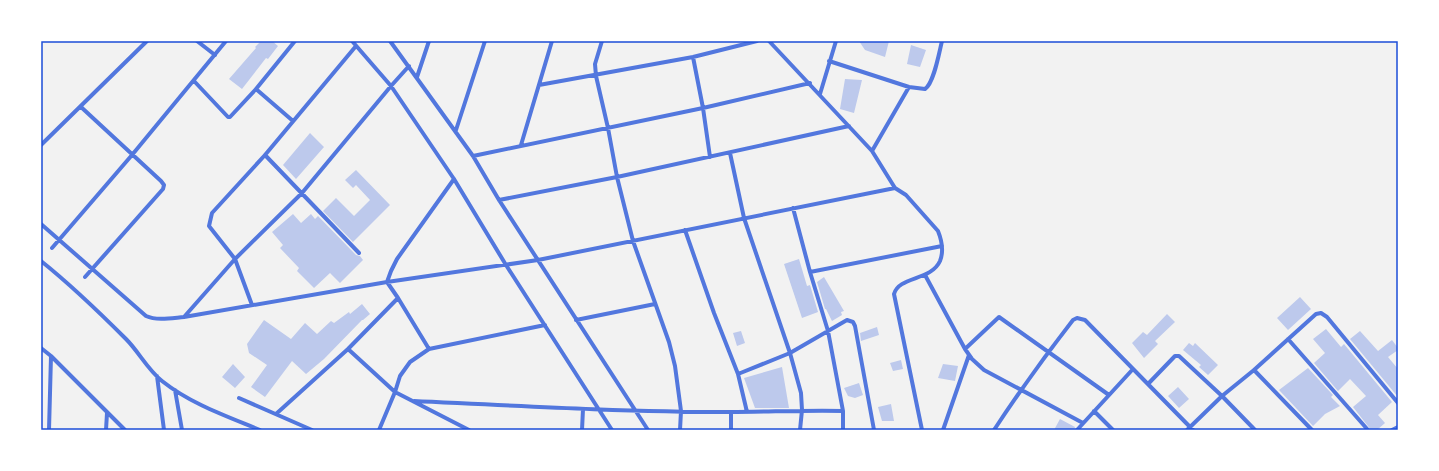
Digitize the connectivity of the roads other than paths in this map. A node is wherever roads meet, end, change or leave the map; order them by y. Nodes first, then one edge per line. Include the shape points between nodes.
1 (147, 41) edge
2 (197, 41) edge
3 (226, 41) edge
4 (295, 41) edge
5 (352, 41) edge
6 (390, 41) edge
7 (429, 41) edge
8 (485, 41) edge
9 (552, 41) edge
10 (602, 41) edge
11 (757, 41) edge
12 (770, 41) edge
13 (836, 41) edge
14 (942, 41) edge
15 (356, 46) junction
16 (215, 55) junction
17 (693, 57) junction
18 (829, 61) junction
19 (409, 66) junction
20 (596, 76) junction
21 (417, 77) junction
22 (194, 81) junction
23 (810, 83) junction
24 (391, 86) junction
25 (539, 86) junction
26 (909, 87) junction
27 (256, 89) junction
28 (820, 94) junction
29 (81, 107) junction
30 (703, 108) junction
31 (293, 121) junction
32 (849, 126) junction
33 (608, 128) junction
34 (456, 130) junction
35 (41, 145) edge
36 (521, 145) junction
37 (872, 151) junction
38 (730, 153) junction
39 (132, 155) junction
40 (265, 155) junction
41 (473, 156) junction
42 (710, 157) junction
43 (617, 177) junction
44 (454, 179) junction
45 (895, 188) junction
46 (302, 193) junction
47 (499, 200) junction
48 (793, 208) junction
49 (744, 218) junction
50 (41, 224) edge
51 (685, 230) junction
52 (58, 241) junction
53 (633, 241) junction
54 (942, 246) junction
55 (52, 248) dead end
56 (359, 253) dead end
57 (235, 259) junction
58 (538, 260) junction
59 (41, 261) edge
60 (506, 265) junction
61 (92, 270) junction
62 (810, 272) junction
63 (85, 276) dead end
64 (925, 276) junction
65 (387, 282) junction
66 (398, 298) junction
67 (655, 304) junction
68 (252, 306) junction
69 (184, 317) junction
70 (576, 320) junction
71 (545, 325) junction
72 (828, 330) junction
73 (1288, 339) junction
74 (41, 348) edge
75 (348, 349) junction
76 (428, 349) junction
77 (965, 349) junction
78 (1049, 351) junction
79 (790, 353) junction
80 (969, 355) junction
81 (51, 356) junction
82 (1133, 369) junction
83 (1254, 370) junction
84 (738, 374) junction
85 (157, 376) junction
86 (1148, 384) junction
87 (175, 390) junction
88 (1020, 390) junction
89 (396, 392) junction
90 (1109, 395) junction
91 (1222, 396) junction
92 (239, 398) dead end
93 (414, 401) junction
94 (1398, 403) edge
95 (583, 409) junction
96 (598, 410) junction
97 (636, 410) junction
98 (802, 410) junction
99 (681, 411) junction
100 (843, 411) junction
101 (731, 412) junction
102 (747, 412) junction
103 (1094, 412) junction
104 (107, 413) junction
105 (276, 414) junction
106 (1083, 423) junction
107 (1398, 427) edge
108 (1190, 429) edge
109 (49, 430) edge
110 (106, 430) edge
111 (125, 430) edge
112 (164, 430) edge
113 (182, 430) edge
114 (260, 430) edge
115 (312, 430) edge
116 (379, 430) edge
117 (469, 430) edge
118 (582, 430) edge
119 (612, 430) edge
120 (648, 430) edge
121 (680, 430) edge
122 (731, 430) edge
123 (800, 430) edge
124 (843, 430) edge
125 (874, 430) edge
126 (922, 430) edge
127 (943, 430) edge
128 (994, 430) edge
129 (1077, 430) edge
130 (1113, 430) edge
131 (1255, 430) edge
132 (1312, 430) edge
133 (1368, 430) edge
134 (1392, 430) edge

1 - 29 street
2 - 16 street
3 - 16 street
4 - 27 street
5 - 15 street
6 - 19 street
7 - 21 street
8 - 34 street
9 - 25 street
10 - 20 street via 596,64
11 - 17 street
12 - 23 street
13 - 18 street
14 - 26 street via 929,87
15 - 24 street
15 - 31 street
16 - 22 street
17 - 20 street
17 - 30 street
18 - 26 street
18 - 28 street
19 - 21 street
19 - 24 street
20 - 25 street
20 - 33 street
21 - 34 street
22 - 27 street via 230,117
22 - 39 street
23 - 28 street
23 - 30 street
24 - 44 street
24 - 46 street
25 - 36 street
26 - 37 street
27 - 31 street
28 - 32 street
29 - 35 street
29 - 39 street
30 - 33 street
30 - 42 street
31 - 40 street
32 - 37 street
32 - 38 street
33 - 36 street
33 - 43 street
34 - 41 street
36 - 41 street
37 - 45 street
38 - 42 street
38 - 49 street
39 - 52 street
39 - 61 street via 161,181 163,189
40 - 46 street
40 - 57 street via 212,213 210,219 209,226
41 - 47 street
42 - 43 street
43 - 47 street
43 - 53 street
44 - 60 street
44 - 65 street via 397,259
45 - 48 street
45 - 54 street via 906,195 938,231
46 - 56 street
46 - 57 street
47 - 58 street
48 - 49 street
48 - 62 street
49 - 51 street
49 - 79 street
50 - 52 street
51 - 53 street
51 - 84 street
52 - 55 street
52 - 61 street
53 - 58 street
53 - 67 street
54 - 62 street
54 - 64 street via 939,263
57 - 68 street
57 - 69 street
58 - 60 street
58 - 70 street
59 - 85 street via 72,286 128,341
60 - 65 street
60 - 71 street
61 - 63 street
61 - 69 street via 146,316 160,319
62 - 72 street
64 - 77 street
64 - 126 street via 900,285 894,294
65 - 66 street
65 - 68 street
66 - 75 street
66 - 76 street
67 - 70 street
67 - 99 street via 675,366
68 - 69 street
70 - 97 street
71 - 76 street
71 - 96 street
72 - 79 street
72 - 100 street
72 - 125 street via 847,320 855,326
73 - 83 street
73 - 94 street via 1316,314 1323,314
73 - 133 street
74 - 81 street
75 - 89 street
75 - 105 street
76 - 89 street via 406,366 400,376
77 - 78 street via 999,317
77 - 80 street
78 - 82 street via 1077,318 1084,320
78 - 88 street
78 - 90 street
79 - 84 street
79 - 98 street via 801,393
80 - 88 street via 984,370
80 - 127 street
81 - 104 street
81 - 109 street
82 - 86 street
82 - 90 street
83 - 91 street
83 - 132 street
84 - 102 street
85 - 87 street
85 - 112 street
86 - 91 street via 1178,355
86 - 108 street
87 - 113 street
87 - 114 street via 196,403
88 - 106 street
88 - 128 street
89 - 93 street
89 - 116 street
90 - 103 street
91 - 108 street
91 - 131 street
92 - 105 street
93 - 95 street
93 - 117 street
95 - 96 street
95 - 118 street
96 - 97 street
96 - 119 street
97 - 99 street
97 - 120 street
98 - 100 street
98 - 102 street
98 - 123 street
99 - 101 street
99 - 121 street
100 - 124 street
101 - 102 street
101 - 122 street
103 - 106 street
103 - 130 street
104 - 110 street
104 - 111 street
105 - 115 street
106 - 129 street
107 - 134 street

